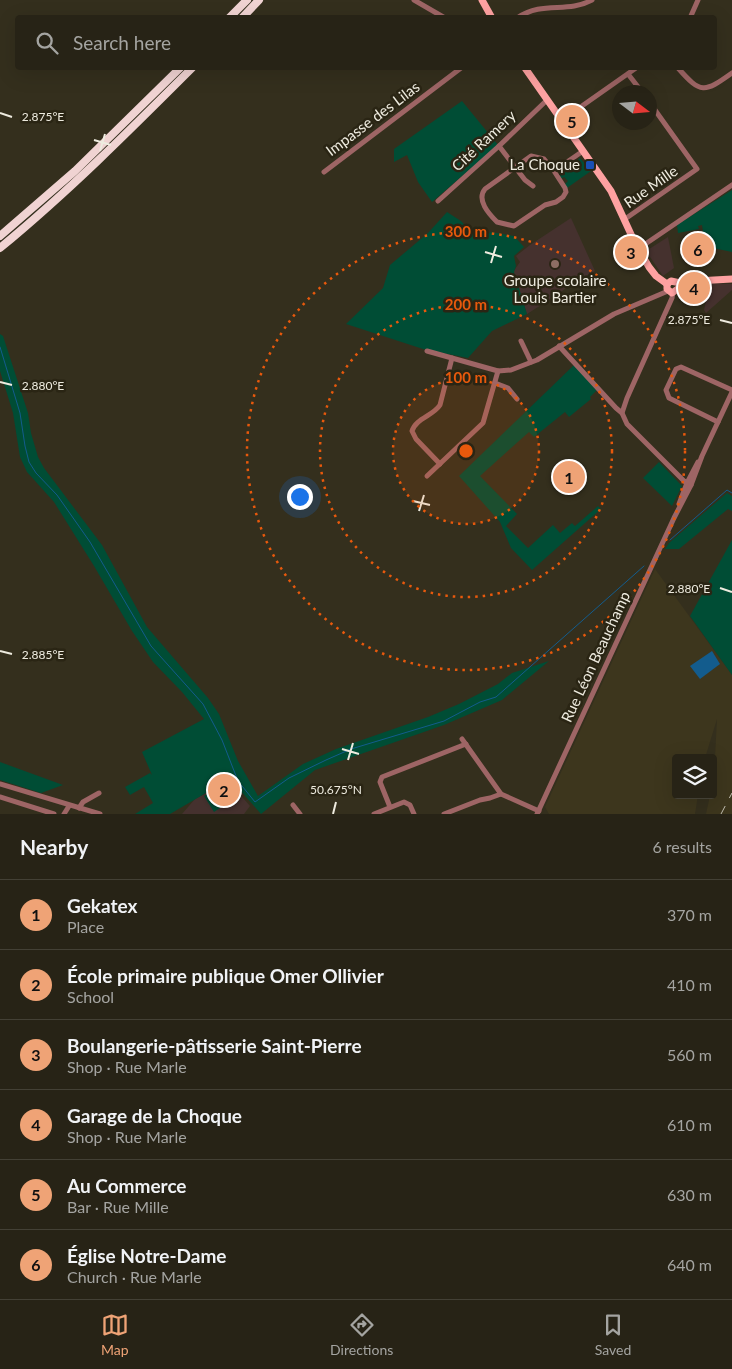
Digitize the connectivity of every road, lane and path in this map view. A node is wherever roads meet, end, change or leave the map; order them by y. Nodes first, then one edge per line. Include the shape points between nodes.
1 (246, 0) edge
2 (259, 0) edge
3 (414, 0) edge
4 (482, 0) edge
5 (592, 0) edge
6 (698, 0) edge
7 (232, 15) edge
8 (245, 15) edge
9 (440, 15) edge
10 (485, 15) edge
11 (490, 15) edge
12 (522, 15) edge
13 (691, 15) edge
14 (178, 70) edge
15 (190, 70) edge
16 (458, 70) edge
17 (526, 70) edge
18 (633, 70) edge
19 (680, 70) edge
20 (732, 73) edge
21 (628, 74) junction
22 (637, 85) edge
23 (547, 100) junction
24 (657, 114) edge
25 (562, 120) junction
26 (499, 146) junction
27 (583, 151) junction
28 (516, 168) junction
29 (554, 171) junction
30 (324, 172) dead end
31 (732, 185) edge
32 (533, 186) dead end
33 (438, 201) dead end
34 (625, 220) junction
35 (0, 236) edge
36 (0, 248) edge
37 (638, 249) junction
38 (732, 275) edge
39 (732, 280) edge
40 (672, 287) junction
41 (521, 341) dead end
42 (560, 346) junction
43 (426, 351) dead end
44 (452, 358) junction
45 (531, 362) junction
46 (498, 371) junction
47 (494, 383) junction
48 (732, 391) edge
49 (517, 399) dead end
50 (622, 413) junction
51 (718, 422) junction
52 (440, 464) junction
53 (427, 476) dead end
54 (689, 484) junction
55 (0, 784) edge
56 (99, 792) dead end
57 (501, 794) junction
58 (0, 798) edge
59 (293, 805) dead end
60 (69, 806) junction
61 (390, 807) junction
62 (78, 808) junction
63 (538, 812) edge
64 (64, 813) edge
65 (54, 814) edge
66 (97, 814) edge
67 (300, 814) edge
68 (374, 814) edge
69 (414, 814) edge
70 (444, 814) edge

1 - 7 highway
2 - 8 highway
3 - 9 street
4 - 10 main road
4 - 11 main road
5 - 12 street via 573,6 534,8
6 - 13 street
14 - 35 highway via 75,171
15 - 36 highway via 90,168
16 - 30 street, Impasse des Lilas
17 - 23 main road
18 - 21 street
19 - 20 street via 692,84 702,88
21 - 22 street
21 - 25 street
23 - 25 main road
23 - 26 street, Cité Ramery
24 - 34 street, Rue Mille via 697,170
25 - 27 main road
26 - 28 street
26 - 33 street, Cité Ramery
27 - 29 street
27 - 34 main road via 611,191
28 - 29 street via 533,156 544,159
28 - 29 street via 485,189 481,197 495,221 511,226 563,197 565,188
28 - 32 street
31 - 37 street
34 - 37 main road
37 - 40 main road via 652,272
38 - 40 main road via 702,277
39 - 40 main road via 700,280
40 - 42 street via 614,314
40 - 50 street via 672,298
41 - 45 street
42 - 45 street
42 - 50 street
43 - 44 street
44 - 46 street
44 - 52 street via 440,405 417,422 412,430 416,440
45 - 46 street
46 - 47 street
47 - 49 street via 508,388
47 - 52 street via 483,423
48 - 51 street, Rue Léon Beauchamp
48 - 51 street via 681,367 676,369 666,390 668,398
50 - 54 street via 627,424
51 - 54 street, Rue Léon Beauchamp
52 - 53 street
54 - 63 street, Rue Léon Beauchamp
55 - 60 street
56 - 62 street
57 - 61 street via 464,741 382,777 380,782
57 - 63 street
57 - 70 street
58 - 65 street
59 - 67 street
60 - 62 street
60 - 64 street
61 - 68 street
61 - 69 street via 406,802
62 - 66 street

